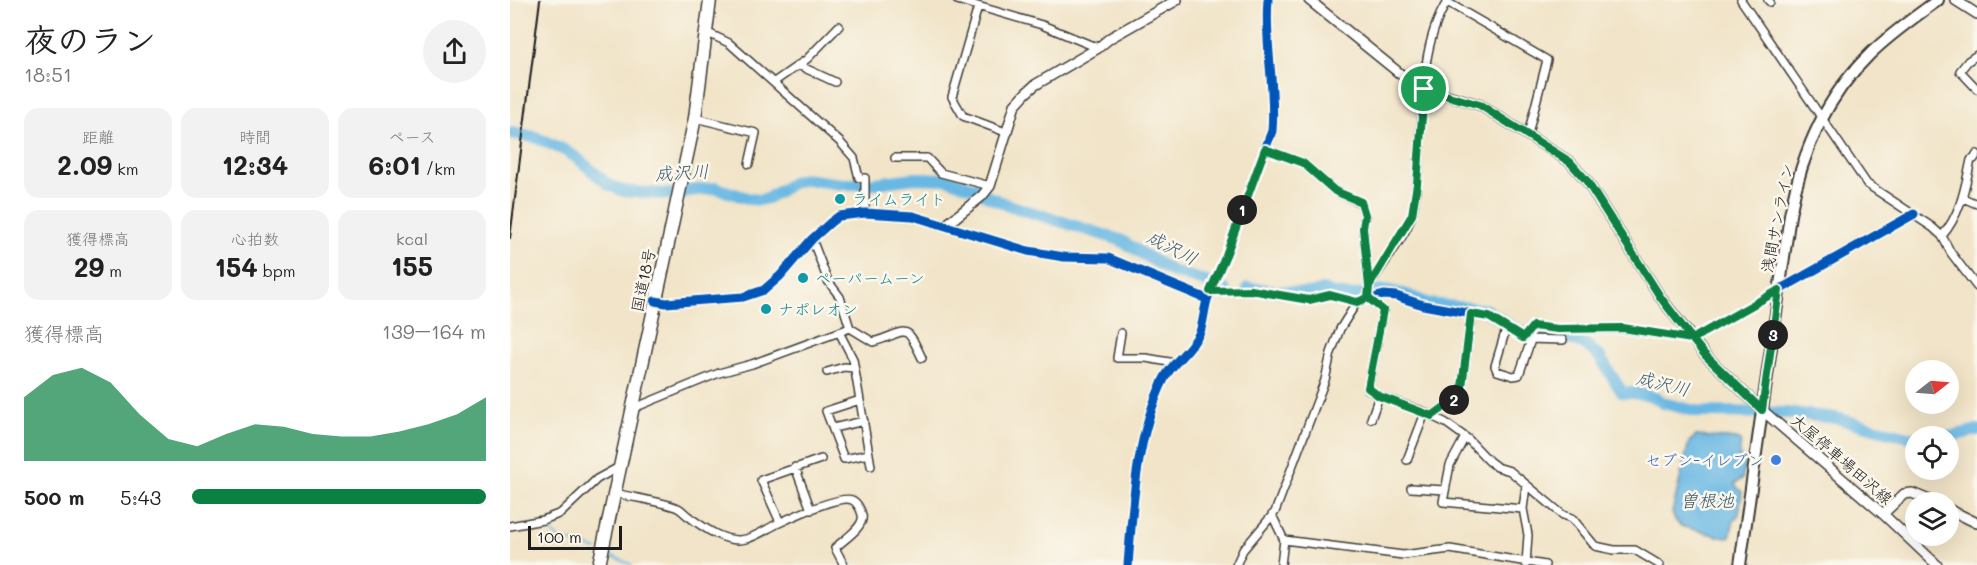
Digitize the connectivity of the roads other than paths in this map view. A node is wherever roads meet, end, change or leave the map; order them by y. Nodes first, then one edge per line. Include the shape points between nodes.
1 (710, 0) edge
2 (957, 0) edge
3 (1177, 0) edge
4 (1268, 0) edge
5 (1310, 0) edge
6 (1741, 0) edge
7 (1938, 0) edge
8 (1955, 0) edge
9 (978, 7) junction
10 (1977, 14) edge
11 (839, 26) dead end
12 (706, 32) junction
13 (1098, 48) junction
14 (1977, 55) edge
15 (798, 65) junction
16 (774, 82) junction
17 (835, 82) dead end
18 (1424, 89) junction
19 (1977, 89) edge
20 (695, 118) junction
21 (1822, 119) junction
22 (1008, 133) junction
23 (1528, 134) junction
24 (1265, 149) junction
25 (1977, 154) edge
26 (895, 158) dead end
27 (749, 164) dead end
28 (986, 190) junction
29 (1962, 198) junction
30 (1977, 204) edge
31 (865, 213) junction
32 (1914, 214) junction
33 (946, 225) junction
34 (1942, 236) junction
35 (812, 239) junction
36 (1977, 287) edge
37 (1211, 289) junction
38 (1779, 290) junction
39 (1369, 293) junction
40 (1207, 299) junction
41 (655, 301) junction
42 (1357, 302) junction
43 (1471, 314) junction
44 (850, 328) junction
45 (1506, 329) junction
46 (839, 332) junction
47 (1120, 333) dead end
48 (1527, 336) junction
49 (1692, 339) junction
50 (1563, 340) dead end
51 (922, 358) dead end
52 (1175, 363) junction
53 (854, 368) junction
54 (827, 372) dead end
55 (1379, 396) junction
56 (860, 400) junction
57 (634, 408) junction
58 (1429, 414) junction
59 (1765, 414) junction
60 (1371, 418) dead end
61 (864, 421) junction
62 (833, 428) junction
63 (1465, 437) junction
64 (869, 454) junction
65 (820, 459) dead end
66 (1407, 460) dead end
67 (621, 466) junction
68 (871, 466) dead end
69 (795, 467) junction
70 (1526, 486) junction
71 (1411, 488) dead end
72 (1445, 490) junction
73 (615, 493) junction
74 (1905, 494) edge
75 (1523, 509) junction
76 (811, 510) junction
77 (1883, 514) junction
78 (1959, 514) edge
79 (1272, 516) junction
80 (780, 522) junction
81 (1977, 523) edge
82 (510, 526) edge
83 (1284, 540) junction
84 (1526, 563) edge
85 (599, 565) edge
86 (844, 565) edge
87 (1128, 565) edge
88 (1236, 565) edge
89 (1281, 565) edge
90 (1545, 565) edge
91 (1660, 565) edge
92 (1740, 565) edge
93 (1937, 565) edge

1 - 12 highway, 国道18号
2 - 9 street
3 - 13 main road
4 - 24 street via 1266,25 1274,110
5 - 18 main road, 大屋停車場田沢線 via 1414,85
6 - 21 street
7 - 21 main road, 浅間サンライン via 1869,55
8 - 10 main road
9 - 13 street via 1042,25
9 - 22 street via 952,97 963,116
11 - 15 street
12 - 16 street via 729,43
12 - 20 highway, 国道18号
13 - 22 main road via 1026,93 1015,105
14 - 19 street via 1960,71
15 - 16 street
15 - 17 street
16 - 31 street via 854,158 859,178 865,178
18 - 23 main road, 大屋停車場田沢線 via 1480,105
18 - 23 street via 1433,30 1447,2 1547,60
18 - 39 street via 1412,215
20 - 27 street via 756,133
20 - 41 highway, 国道18号
21 - 32 street via 1867,184
21 - 38 main road, 浅間サンライン via 1804,158 1795,192
22 - 28 main road
23 - 49 main road, 大屋停車場田沢線 via 1570,162 1586,180 1661,298
24 - 37 street
24 - 39 street via 1303,163 1335,191 1361,202
25 - 29 street via 1971,160
26 - 28 street via 927,158 941,173
28 - 33 main road
29 - 30 street
29 - 34 street via 1952,224
31 - 33 street via 913,216
31 - 35 street via 838,216
32 - 34 street
32 - 38 street
33 - 40 street via 1028,251 1108,258
34 - 36 street
35 - 41 street via 764,290 743,297
35 - 44 street
37 - 40 street
37 - 42 street via 1251,290 1309,300 1330,295
38 - 49 street
38 - 59 main road, 浅間サンライン
39 - 42 street
39 - 43 street
39 - 55 street via 1383,310 1368,388
40 - 52 street via 1199,334
41 - 57 highway, 国道18号
42 - 79 street via 1340,329 1325,380
43 - 45 street via 1489,317
43 - 58 street via 1461,395
44 - 46 street
44 - 51 street via 873,342 906,331
45 - 48 street
45 - 48 street via 1495,366 1497,371 1519,375
46 - 53 street
46 - 57 street via 719,373
47 - 52 street via 1117,358
48 - 49 street via 1533,326 1623,328
48 - 50 street
49 - 59 main road, 大屋停車場田沢線
52 - 87 street via 1159,392 1140,454
53 - 54 street
53 - 56 street
55 - 58 street
55 - 60 street
56 - 61 street
56 - 62 street via 826,411
57 - 67 highway, 国道18号
58 - 63 street
58 - 66 street
59 - 77 main road, 大屋停車場田沢線
59 - 92 main road, 浅間サンライン
61 - 62 street
61 - 64 street
62 - 64 street via 843,459
63 - 70 street via 1489,461 1510,471
63 - 72 street via 1450,465
64 - 68 street
65 - 69 street
67 - 73 highway, 国道18号
67 - 82 street via 597,479 561,513
69 - 76 street
69 - 80 street via 761,480
70 - 75 street
70 - 91 street via 1572,518 1595,546 1635,550
71 - 72 street
72 - 75 street via 1443,502
73 - 80 street via 679,508 731,540 748,539
73 - 85 highway, 国道18号
74 - 77 main road
75 - 84 street via 1528,535
76 - 80 street
76 - 86 street via 842,499 858,505 862,515 859,529 835,548
77 - 93 main road, 大屋停車場田沢線
78 - 81 main road
79 - 83 street
79 - 88 street via 1243,550
83 - 84 street via 1403,555 1450,549
83 - 89 street
84 - 90 street

